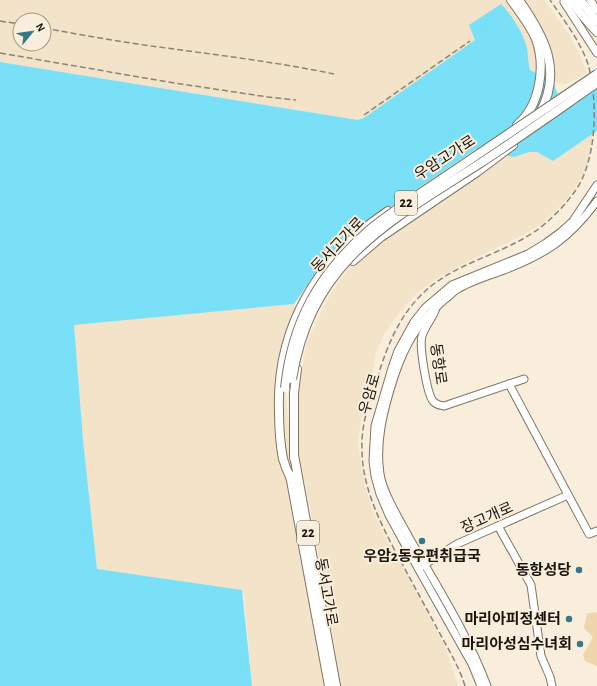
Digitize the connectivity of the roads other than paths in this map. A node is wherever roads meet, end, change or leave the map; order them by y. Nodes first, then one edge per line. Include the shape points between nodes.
1 (511, 0) edge
2 (519, 0) edge
3 (580, 0) edge
4 (590, 0) edge
5 (566, 1) edge
6 (597, 10) edge
7 (597, 21) edge
8 (597, 32) edge
9 (597, 44) edge
10 (597, 53) edge
11 (597, 74) edge
12 (597, 83) edge
13 (597, 186) edge
14 (597, 201) edge
15 (436, 306) junction
16 (524, 379) dead end
17 (509, 384) junction
18 (294, 458) junction
19 (291, 479) junction
20 (568, 495) junction
21 (498, 526) junction
22 (597, 531) edge
23 (421, 566) junction
24 (329, 686) edge
25 (336, 686) edge
26 (480, 686) edge
27 (487, 686) edge
28 (552, 686) edge

1 - 19 highway, 우암고가로, bridge via 536,40 541,66 537,92 527,114 495,142 368,225 331,260 296,316 279,382 283,459
2 - 18 highway, 우암고가로, bridge via 545,45 550,83 543,107 535,122 522,137 477,172 359,254 332,285 312,322 298,366 294,394
3 - 7 highway
4 - 6 main road
5 - 8 highway
5 - 9 main road
5 - 10 main road
11 - 19 highway, 동서고가로 / 22, bridge via 369,230 326,274 297,328 287,373 284,431
12 - 18 highway, 동서고가로 / 22, bridge via 502,149 404,212 365,242 341,266 317,302 299,346 292,379 290,410
13 - 23 main road, 우암로 via 573,220 546,243 528,254 452,285 414,322 398,351 375,426 373,461 380,494 389,515
14 - 15 main road, 우암로 via 587,215 556,244 534,258 456,290
15 - 17 main road, 동항로 via 421,337 429,396 433,401 444,406
15 - 23 main road, 우암로 via 412,336 399,362 380,428 378,455 380,475 386,492
16 - 17 main road, 동항로
17 - 20 main road
18 - 25 highway, 동서고가로 / 22
19 - 24 highway, 동서고가로 / 22
20 - 21 main road, 장고개로
20 - 22 main road via 589,534
21 - 23 main road, 장고개로 via 457,544
21 - 28 main road via 531,586 541,656
23 - 26 main road, 우암로 via 472,664
23 - 27 main road, 우암로 via 479,665

